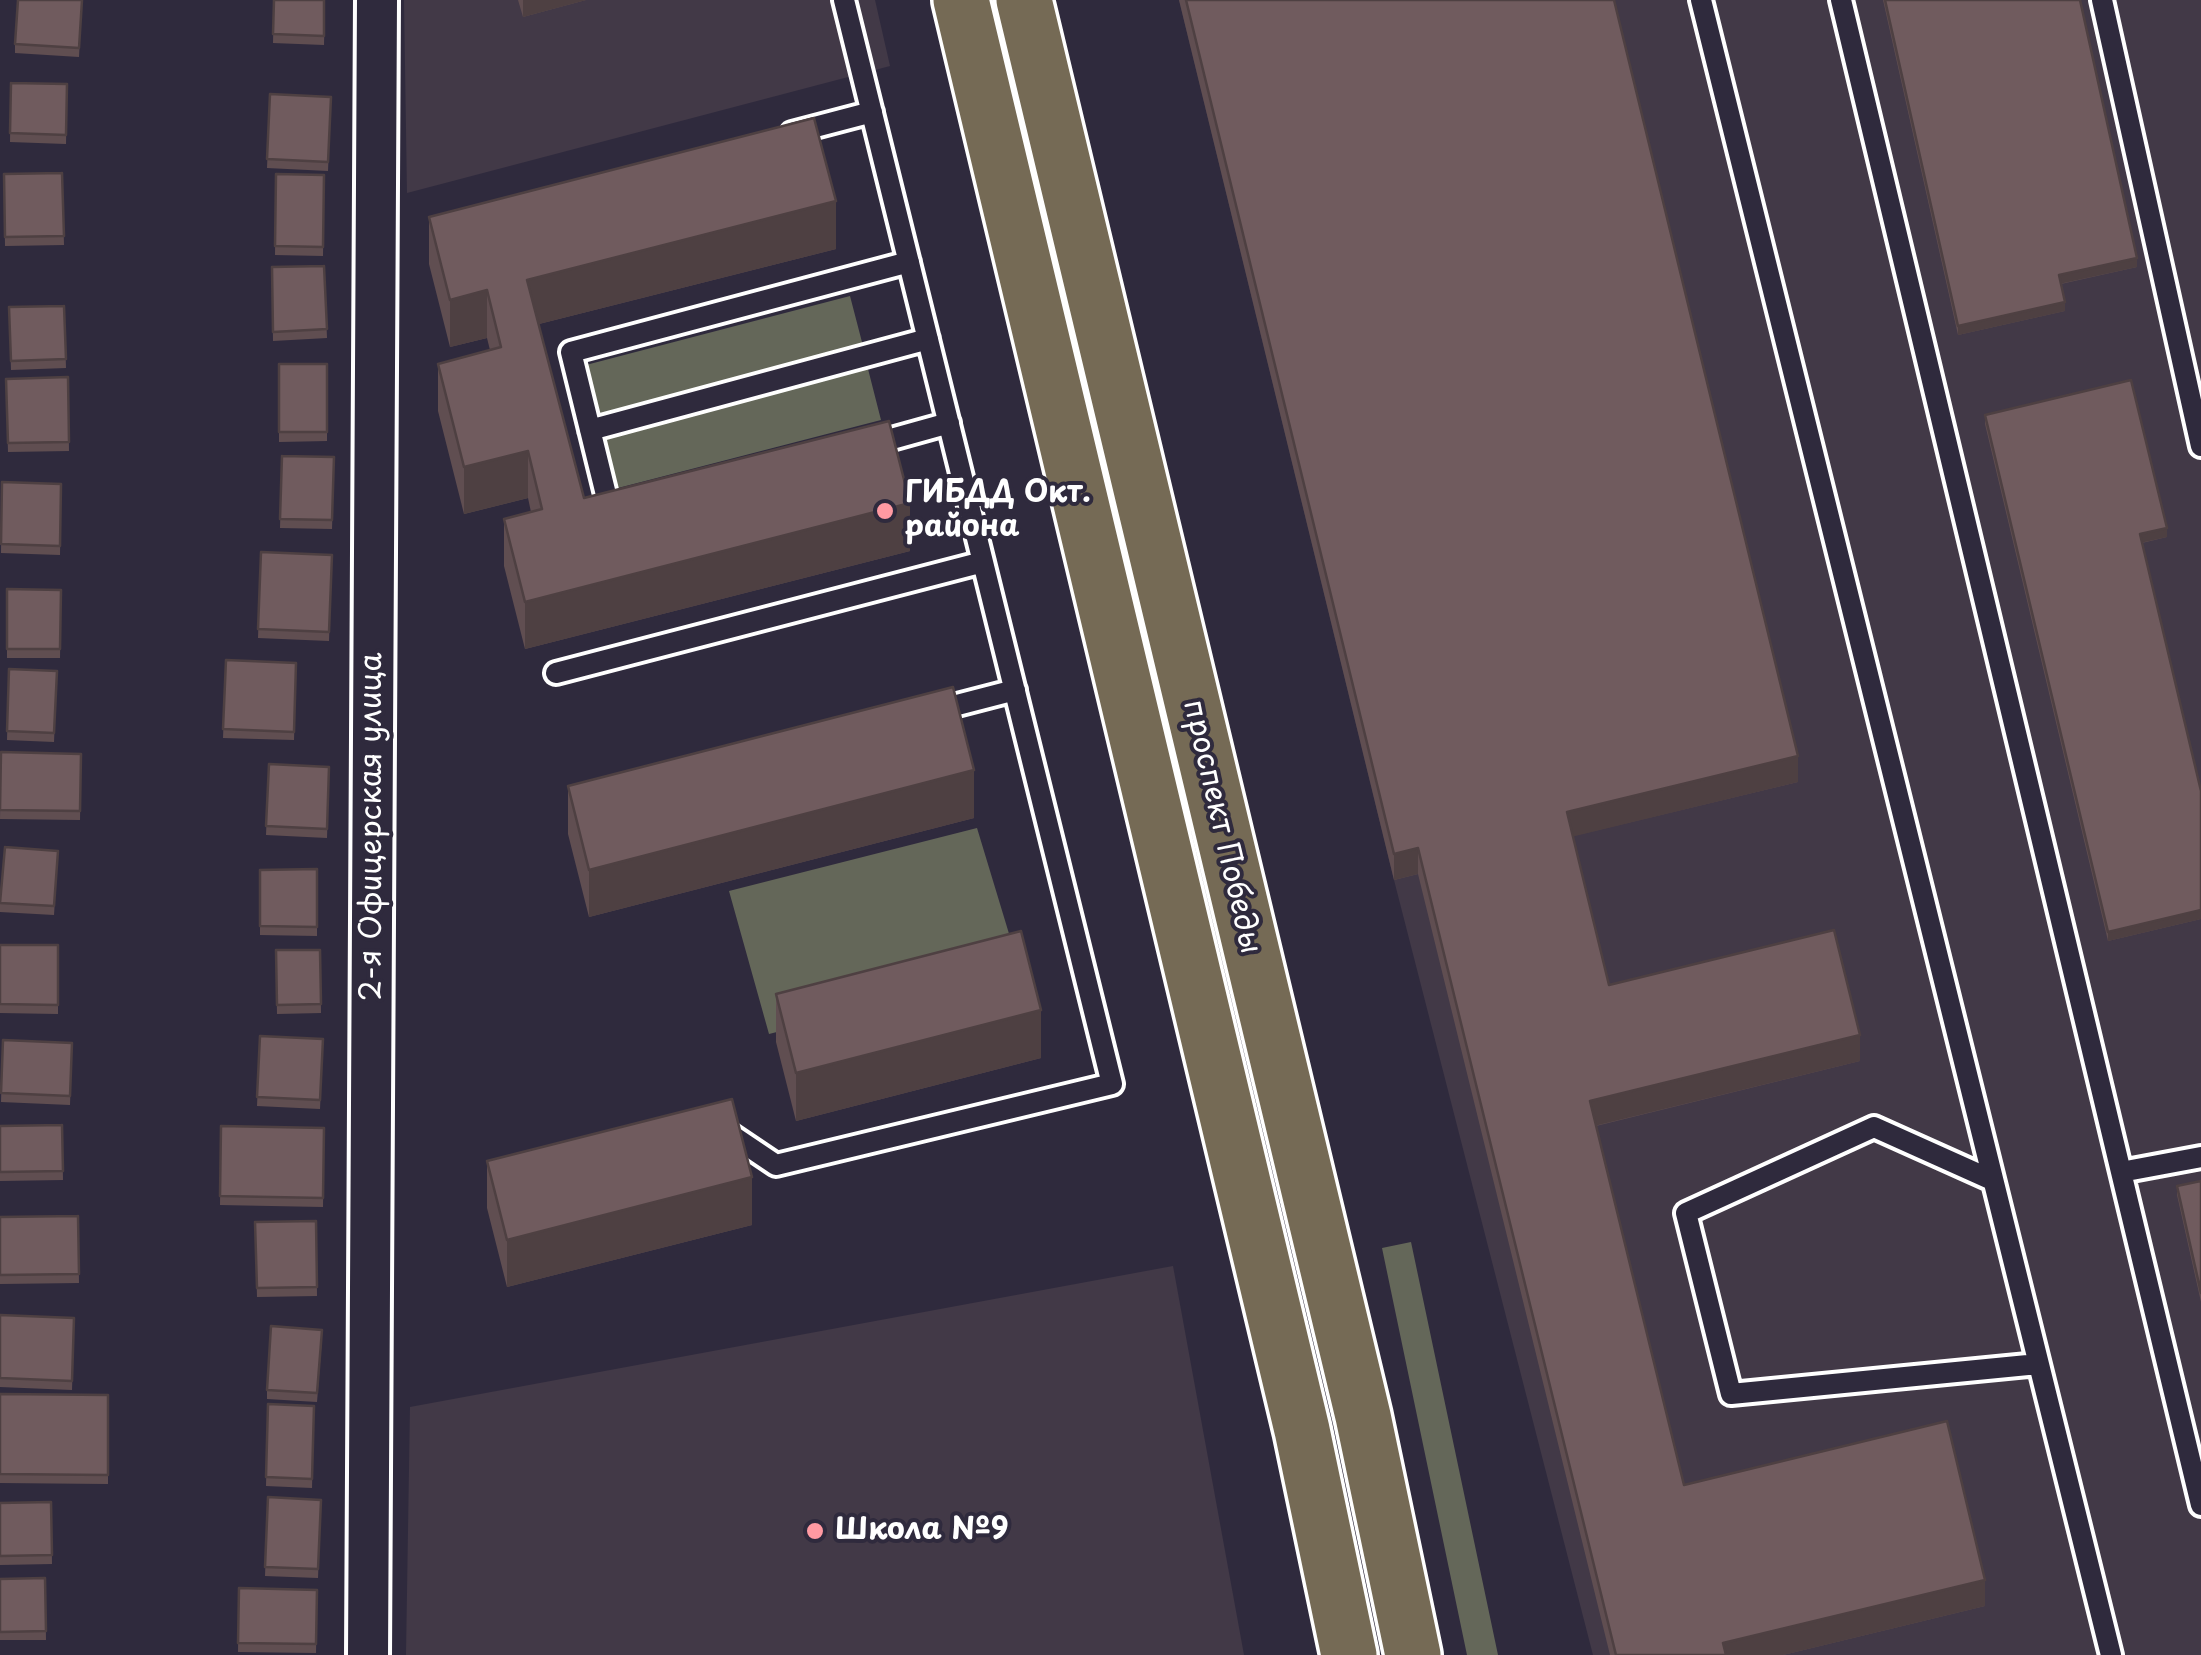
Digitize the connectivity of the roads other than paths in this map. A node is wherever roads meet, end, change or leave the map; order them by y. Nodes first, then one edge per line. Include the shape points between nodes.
1 (378, 0) edge
2 (844, 0) edge
3 (961, 0) edge
4 (1024, 0) edge
5 (1701, 0) edge
6 (1842, 0) edge
7 (2102, 0) edge
8 (872, 112) junction
9 (776, 137) edge
10 (909, 262) junction
11 (928, 339) junction
12 (949, 423) junction
13 (590, 430) junction
14 (2201, 446) edge
15 (855, 449) edge
16 (629, 510) edge
17 (983, 562) junction
18 (556, 673) dead end
19 (1015, 690) junction
20 (920, 715) edge
21 (705, 1132) edge
22 (2201, 1157) edge
23 (2122, 1172) junction
24 (1992, 1180) junction
25 (2038, 1364) junction
26 (2201, 1504) edge
27 (368, 1655) edge
28 (1349, 1655) edge
29 (1413, 1655) edge
30 (2111, 1655) edge

1 - 27 street, 2-я Офицерская улица
2 - 8 lane
3 - 28 main road, проспект Победы via 1302,1430
4 - 29 main road, проспект Победы via 1363,1416
5 - 24 lane
6 - 23 lane
7 - 14 lane
8 - 9 lane
8 - 10 lane
10 - 11 lane
10 - 13 lane via 571,352
11 - 12 lane
11 - 13 lane
12 - 15 lane
12 - 17 lane
13 - 16 lane via 610,515
17 - 18 lane
17 - 19 lane
19 - 20 lane
19 - 21 lane via 1112,1084 776,1165 724,1127
22 - 23 lane
23 - 26 lane
24 - 25 lane
24 - 25 lane via 1874,1127 1686,1213 1731,1394
25 - 30 lane

